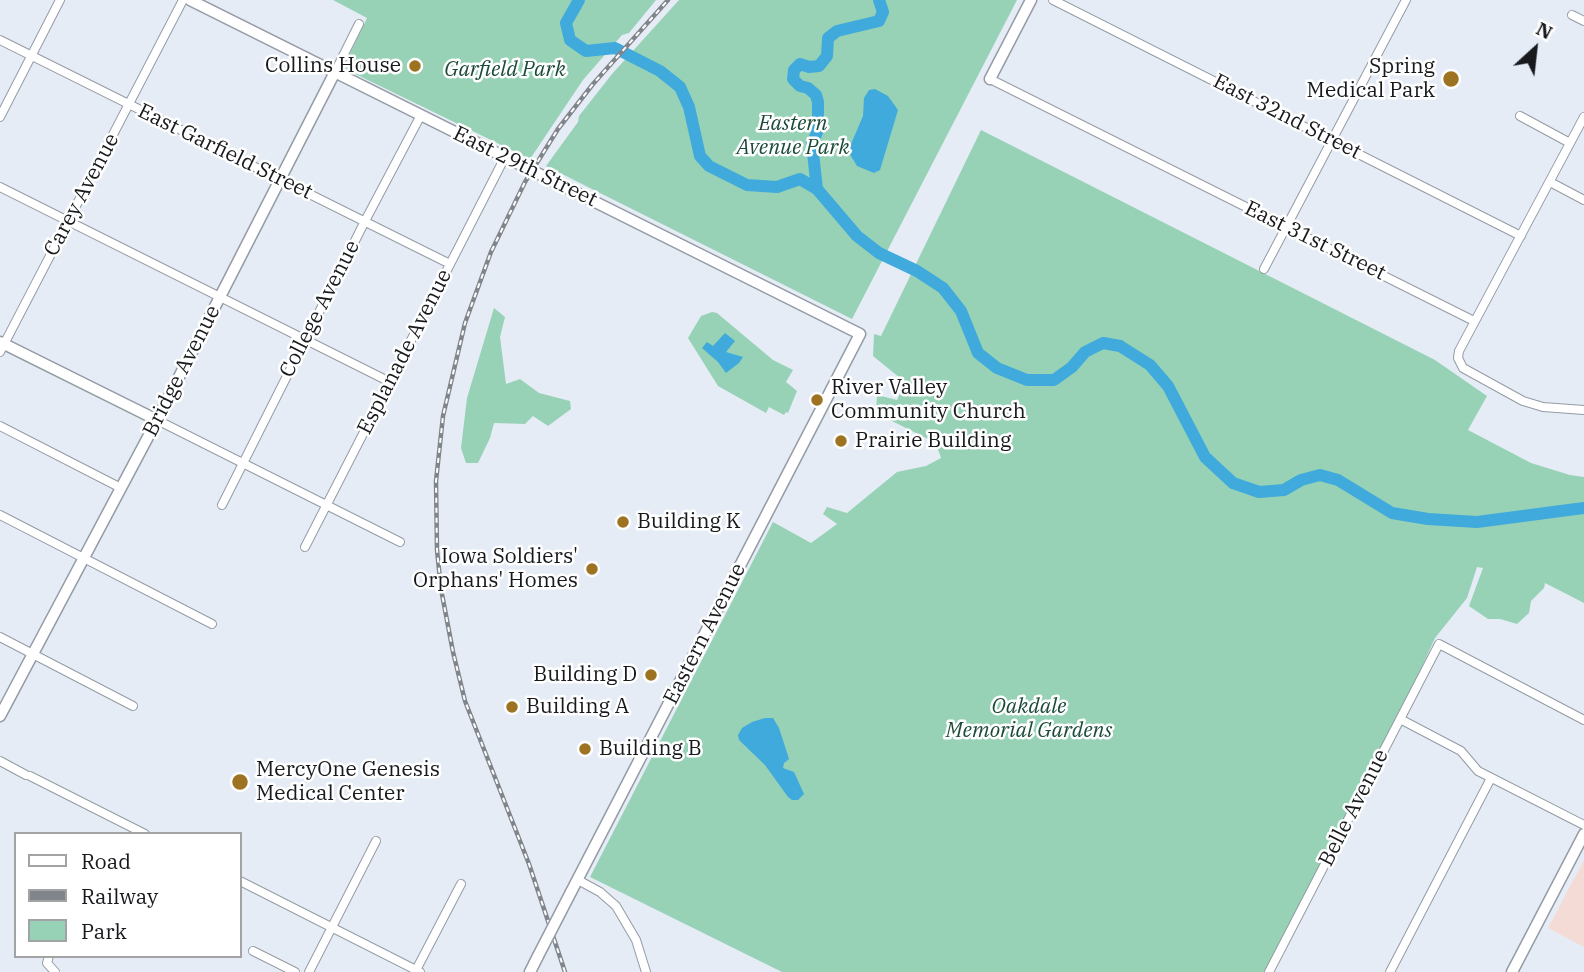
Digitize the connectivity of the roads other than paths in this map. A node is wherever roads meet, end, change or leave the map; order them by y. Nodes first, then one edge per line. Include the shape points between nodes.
1 (60, 0) edge
2 (183, 0) edge
3 (190, 0) edge
4 (1031, 0) edge
5 (1053, 0) edge
6 (1406, 0) edge
7 (1572, 15) dead end
8 (1584, 21) edge
9 (359, 24) dead end
10 (0, 40) edge
11 (31, 56) junction
12 (335, 72) junction
13 (990, 79) joint
14 (129, 104) junction
15 (421, 115) junction
16 (1520, 116) dead end
17 (0, 117) edge
18 (1584, 117) edge
19 (1333, 140) junction
20 (1570, 143) junction
21 (505, 157) junction
22 (280, 180) junction
23 (1550, 182) junction
24 (0, 187) edge
25 (1584, 200) edge
26 (365, 221) junction
27 (68, 223) junction
28 (1287, 227) junction
29 (1521, 236) junction
30 (450, 264) junction
31 (1264, 270) dead end
32 (220, 298) junction
33 (1474, 321) junction
34 (860, 334) joint
35 (305, 340) junction
36 (1, 346) edge
37 (390, 382) junction
38 (1584, 410) edge
39 (157, 420) junction
40 (0, 426) edge
41 (243, 463) junction
42 (121, 488) junction
43 (222, 505) dead end
44 (327, 505) junction
45 (0, 515) edge
46 (400, 542) dead end
47 (305, 547) dead end
48 (84, 558) junction
49 (212, 624) dead end
50 (0, 637) edge
51 (33, 654) junction
52 (133, 705) dead end
53 (0, 716) edge
54 (1400, 719) junction
55 (1584, 720) edge
56 (0, 761) edge
57 (1491, 778) junction
58 (1584, 825) edge
59 (141, 832) edge
60 (1584, 834) edge
61 (376, 841) dead end
62 (578, 880) junction
63 (242, 882) edge
64 (461, 884) dead end
65 (331, 927) junction
66 (253, 951) dead end
67 (417, 971) edge
68 (1514, 971) edge
69 (295, 972) edge
70 (309, 972) edge
71 (530, 972) edge
72 (646, 972) edge
73 (1269, 972) edge
74 (1390, 972) edge

1 - 11 street
2 - 14 street, Carey Avenue
3 - 12 street, East 29th Street
4 - 13 street
5 - 19 street, East 32nd Street
6 - 19 street
7 - 8 street
9 - 12 street, Bridge Avenue
10 - 11 street, East Garfield Street
11 - 14 street, East Garfield Street
11 - 17 street
12 - 15 street, East 29th Street
12 - 22 street, Bridge Avenue
13 - 28 street, East 31st Street
14 - 22 street, East Garfield Street
14 - 27 street, Carey Avenue
15 - 21 street, East 29th Street
15 - 26 street, College Avenue
16 - 20 street
18 - 20 street
19 - 28 street
19 - 29 street, East 32nd Street
20 - 23 street
21 - 30 street, Esplanade Avenue
21 - 34 street, East 29th Street
22 - 26 street, East Garfield Street
22 - 32 street, Bridge Avenue
23 - 25 street
23 - 29 street
24 - 27 street
26 - 30 street, East Garfield Street
26 - 35 street, College Avenue
27 - 32 street
27 - 36 street, Carey Avenue
28 - 31 street
28 - 33 street, East 31st Street
29 - 33 street
30 - 37 street, Esplanade Avenue
32 - 35 street
32 - 39 street, Bridge Avenue
33 - 38 street via 1459,351 1463,368 1536,406
34 - 62 street, Eastern Avenue
35 - 37 street
35 - 41 street, College Avenue
36 - 39 street
37 - 44 street, Esplanade Avenue
39 - 41 street
39 - 42 street, Bridge Avenue
40 - 42 street
41 - 43 street, College Avenue
41 - 44 street
42 - 48 street, Bridge Avenue
44 - 46 street
44 - 47 street, Esplanade Avenue
45 - 48 street
48 - 49 street
48 - 51 street, Bridge Avenue
50 - 51 street
51 - 52 street
51 - 53 street, Bridge Avenue
54 - 55 street, Belle Avenue via 1439,644
54 - 57 street via 1461,751 1469,763
54 - 73 street, Belle Avenue
56 - 59 street
57 - 58 street
57 - 74 street
60 - 68 street
61 - 65 street
62 - 71 street, Eastern Avenue, bridge
62 - 72 street via 616,906 636,940
63 - 65 street
64 - 67 street
65 - 67 street
65 - 70 street
66 - 69 street

